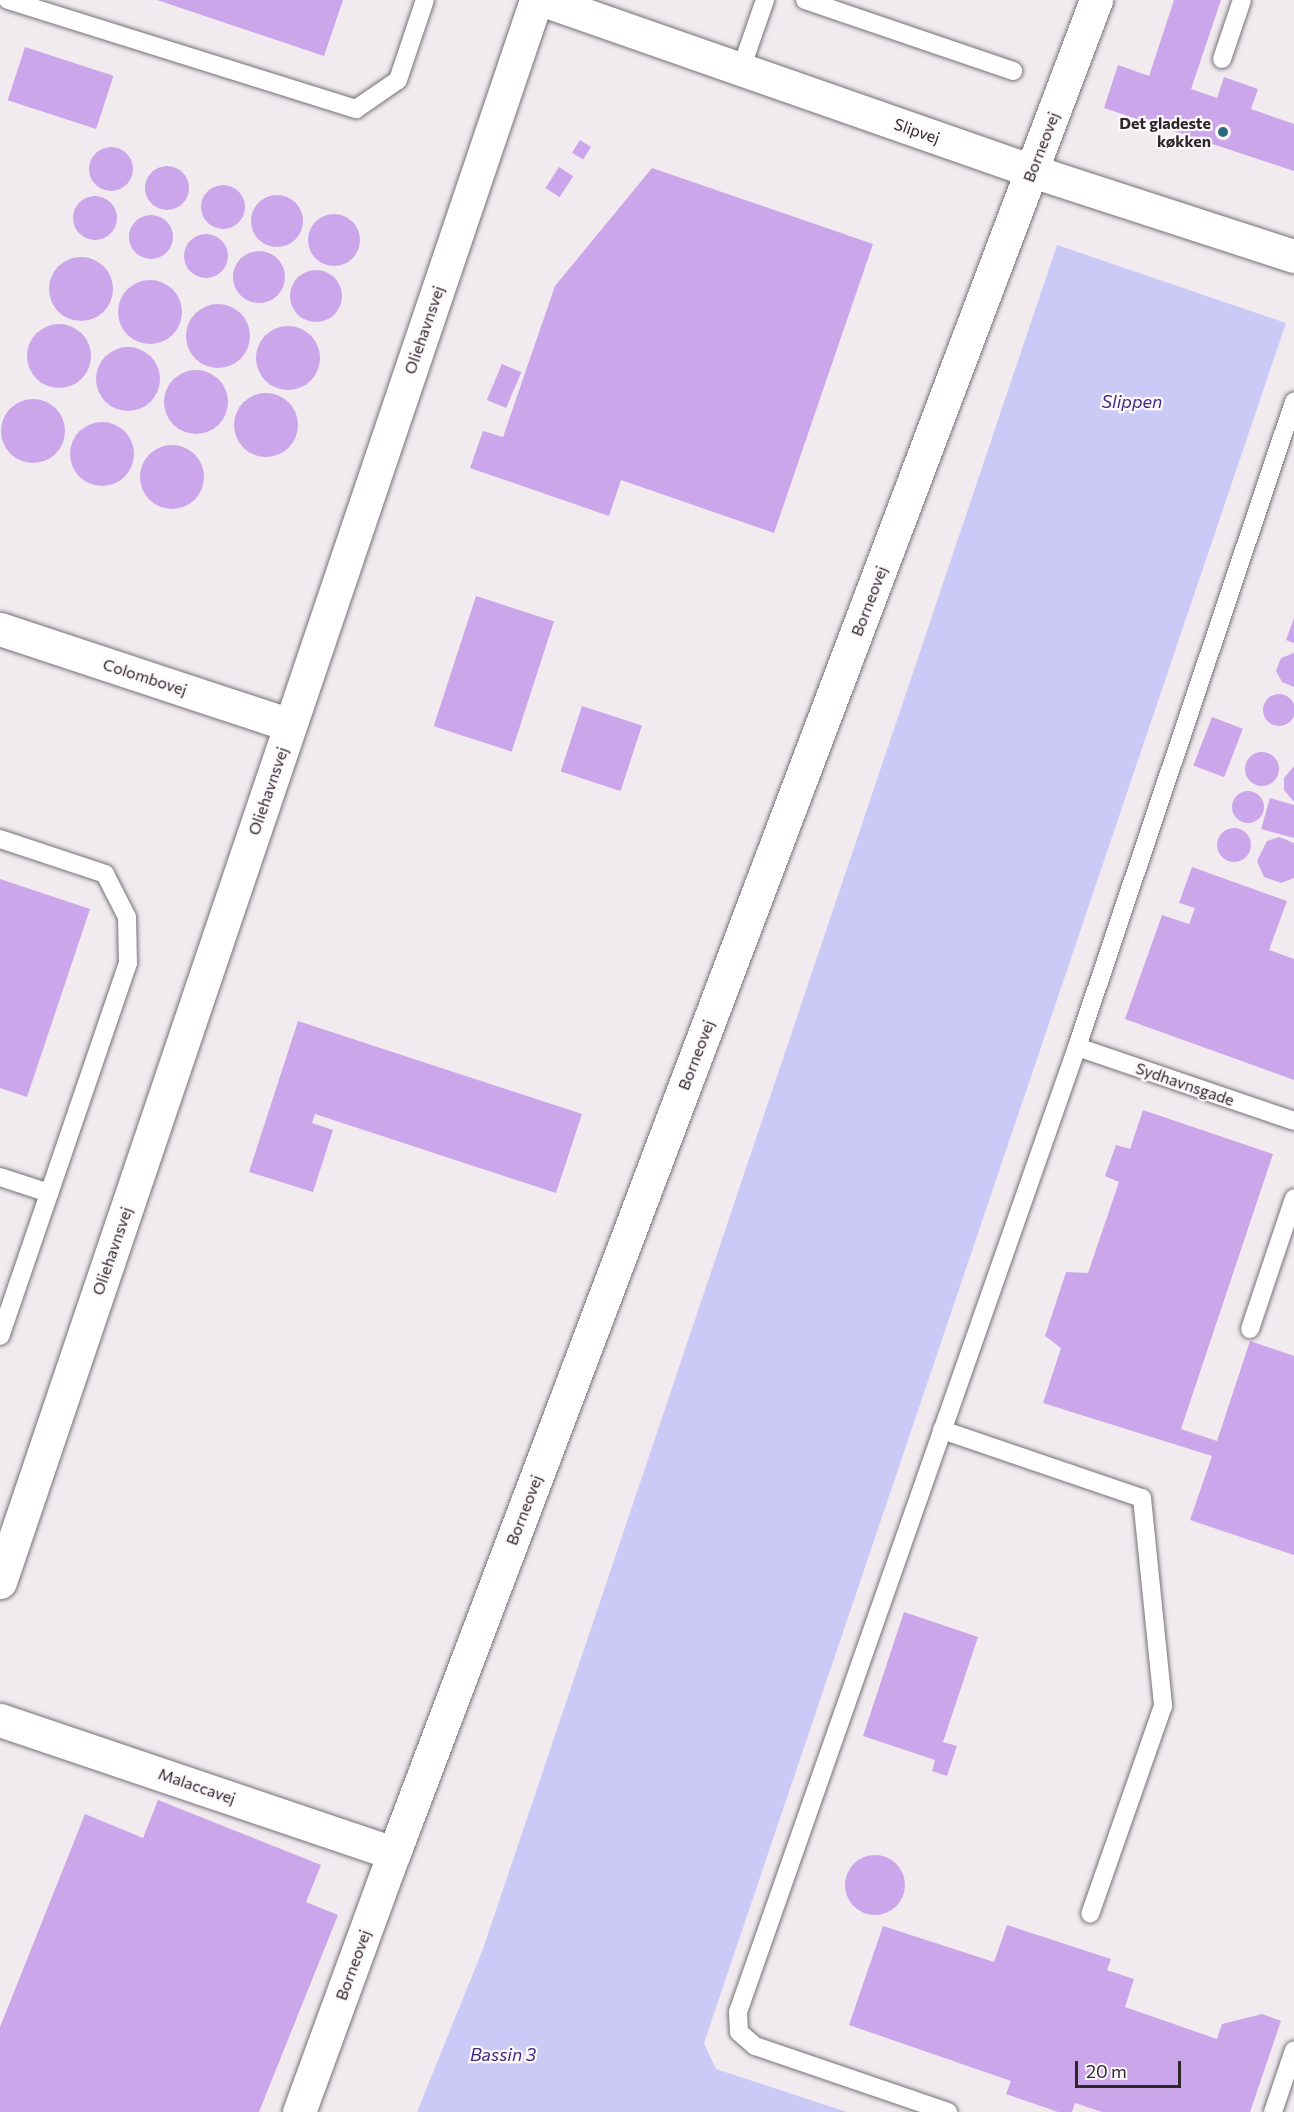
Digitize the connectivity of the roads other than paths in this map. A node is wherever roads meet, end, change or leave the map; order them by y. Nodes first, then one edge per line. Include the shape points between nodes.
1 (8, 0) edge
2 (425, 0) edge
3 (536, 0) edge
4 (543, 0) edge
5 (765, 0) edge
6 (805, 0) edge
7 (1096, 0) edge
8 (1242, 0) edge
9 (1222, 59) dead end
10 (741, 69) junction
11 (1013, 71) dead end
12 (1032, 171) junction
13 (1294, 256) edge
14 (1294, 402) edge
15 (0, 629) edge
16 (290, 725) junction
17 (0, 839) edge
18 (1077, 1047) junction
19 (1294, 1121) edge
20 (0, 1177) edge
21 (49, 1193) junction
22 (1294, 1198) edge
23 (1250, 1329) dead end
24 (0, 1336) edge
25 (942, 1430) junction
26 (0, 1582) edge
27 (0, 1720) edge
28 (394, 1853) junction
29 (1090, 1914) dead end
30 (1294, 2050) edge
31 (299, 2112) edge
32 (948, 2112) edge
33 (1273, 2112) edge

1 - 2 lane via 356,109 399,80
3 - 16 street, Oliehavnsvej
4 - 10 street, Slipvej
5 - 10 lane
6 - 11 lane
7 - 12 street, Borneovej
8 - 9 lane
10 - 12 street, Slipvej
12 - 13 street, Slipvej
12 - 28 street, Borneovej
14 - 18 lane
15 - 16 street, Colombovej
16 - 26 street, Oliehavnsvej
17 - 21 lane via 105,874 127,917 128,963
18 - 19 lane, Sydhavnsgade
18 - 25 lane
20 - 21 lane
21 - 24 lane
22 - 23 lane
25 - 29 lane via 1142,1498 1163,1706
25 - 32 lane via 737,2022 739,2032 755,2046
27 - 28 street, Malaccavej
28 - 31 street, Borneovej
30 - 33 lane

